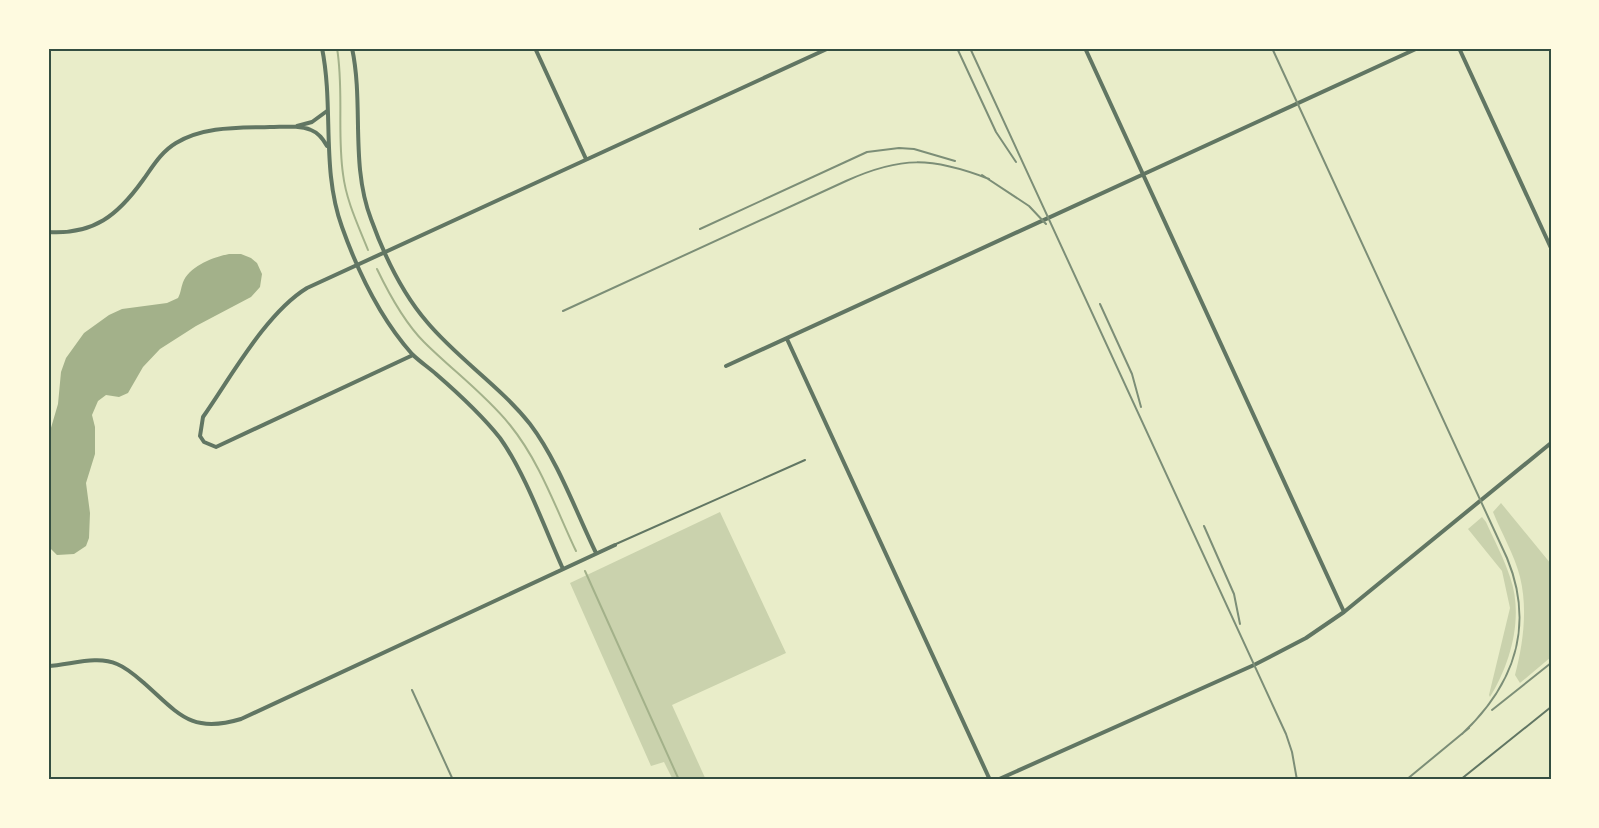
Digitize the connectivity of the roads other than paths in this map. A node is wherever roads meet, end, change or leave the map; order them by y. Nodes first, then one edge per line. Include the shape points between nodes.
1 (322, 48) edge
2 (352, 48) edge
3 (535, 48) edge
4 (829, 48) edge
5 (1085, 48) edge
6 (1418, 48) edge
7 (1459, 48) edge
8 (328, 110) junction
9 (293, 127) junction
10 (328, 149) junction
11 (586, 159) junction
12 (1143, 174) junction
13 (48, 232) edge
14 (1551, 248) edge
15 (385, 252) junction
16 (357, 264) junction
17 (787, 339) junction
18 (413, 355) junction
19 (726, 366) dead end
20 (1551, 443) edge
21 (805, 460) dead end
22 (615, 545) joint
23 (596, 554) junction
24 (563, 568) junction
25 (1344, 612) junction
26 (48, 666) edge
27 (1551, 707) edge
28 (990, 780) edge
29 (998, 780) edge
30 (1460, 780) edge

1 - 8 street
2 - 15 street via 361,181 370,218
3 - 11 street
4 - 11 street
5 - 12 street
6 - 12 street
7 - 14 street
8 - 9 street via 312,122
8 - 10 street
9 - 10 street via 317,133
9 - 13 street via 234,128 190,136 157,159 115,214 80,230
10 - 16 street via 334,202
11 - 15 street
12 - 17 street
12 - 25 street
15 - 16 street
15 - 23 street via 405,293 427,322 531,426 552,460
16 - 18 street via 384,317
16 - 18 street via 307,288 283,305 203,417 200,436 216,447
17 - 19 street
17 - 28 street
18 - 24 street via 478,412 501,440 518,468
20 - 25 street
21 - 22 lane
22 - 23 street
23 - 24 street
24 - 26 street via 242,719 222,724 202,724 181,716 132,672 117,664 97,660
25 - 29 street via 1306,638 1254,665
27 - 30 lane

